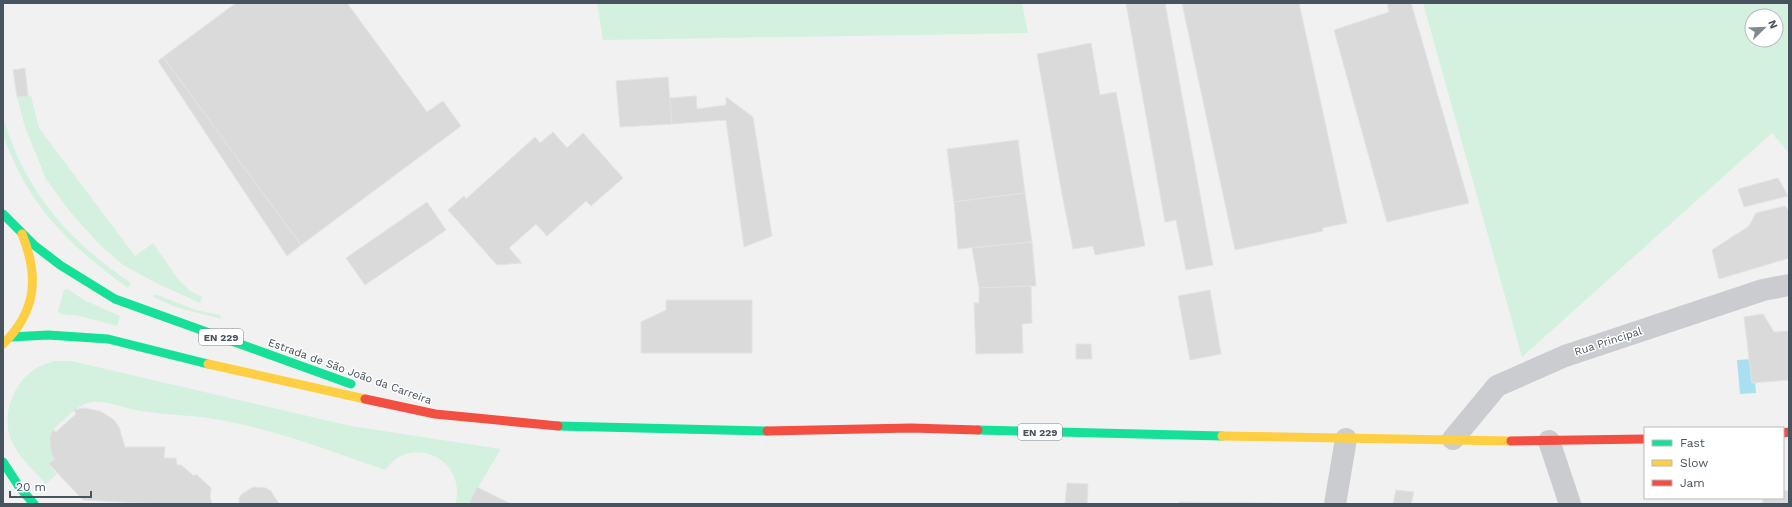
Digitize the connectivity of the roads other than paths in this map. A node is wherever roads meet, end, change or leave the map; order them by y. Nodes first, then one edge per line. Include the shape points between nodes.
1 (3, 214) edge
2 (21, 233) junction
3 (1789, 285) edge
4 (11, 337) junction
5 (3, 344) edge
6 (435, 414) junction
7 (1346, 439) junction
8 (1644, 439) edge
9 (1453, 440) junction
10 (1548, 441) junction
11 (3, 462) edge
12 (3, 475) edge
13 (20, 488) junction
14 (34, 504) edge
15 (1335, 504) edge
16 (1570, 504) edge

1 - 2 main road, EN 229
2 - 4 main road, EN 229 via 31,259 33,287 26,314
2 - 6 main road, Estrada de São João da Carreira / EN 229 via 60,265 115,298
3 - 9 street, Rua Principal via 1763,290 1565,356 1497,386
4 - 5 main road, EN 229
4 - 6 main road, Estrada de São João da Carreira / EN 229 via 48,335 108,339 250,374
6 - 7 main road, EN 229 via 559,426 740,431 919,429
7 - 9 main road, EN 229
7 - 15 street
8 - 10 main road, EN 229
9 - 10 main road, EN 229
10 - 16 street
11 - 13 main road
12 - 13 main road
13 - 14 main road

